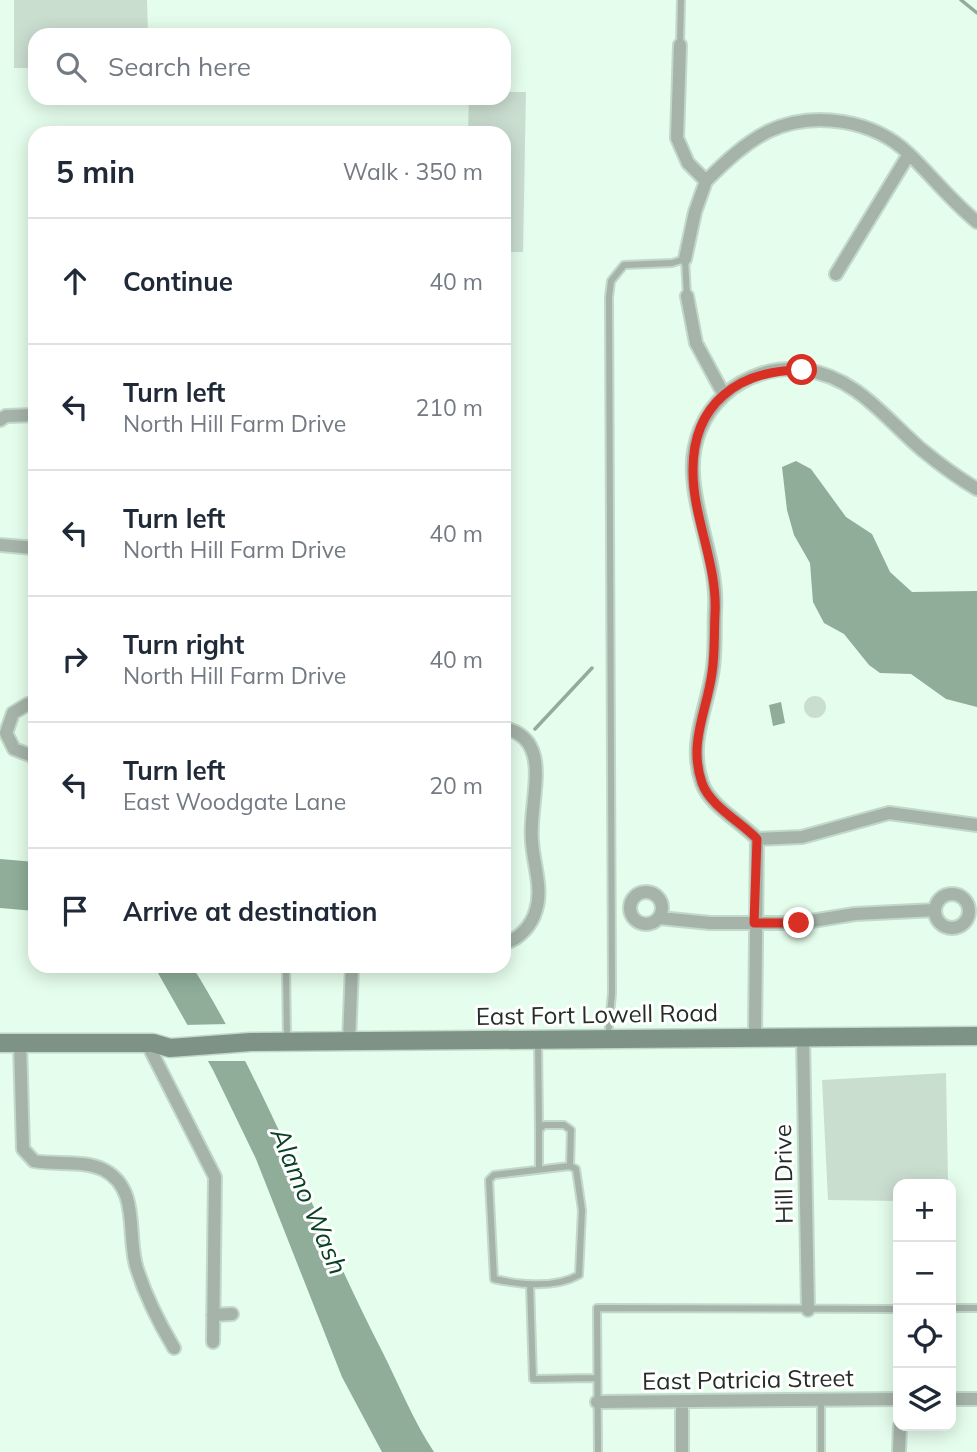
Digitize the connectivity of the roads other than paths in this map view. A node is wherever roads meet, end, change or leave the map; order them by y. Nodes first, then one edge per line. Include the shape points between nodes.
1 (681, 0) edge
2 (680, 45) joint
3 (909, 154) junction
4 (706, 180) junction
5 (977, 222) edge
6 (685, 259) junction
7 (836, 274) dead end
8 (687, 296) joint
9 (723, 393) junction
10 (2, 415) edge
11 (28, 415) edge
12 (977, 489) edge
13 (0, 545) edge
14 (28, 547) edge
15 (28, 704) edge
16 (511, 731) edge
17 (3, 733) edge
18 (28, 754) edge
19 (977, 825) edge
20 (757, 839) junction
21 (935, 911) dead end
22 (660, 918) dead end
23 (754, 923) junction
24 (511, 940) edge
25 (286, 973) edge
26 (352, 973) edge
27 (977, 1036) edge
28 (803, 1037) junction
29 (755, 1038) junction
30 (608, 1039) junction
31 (538, 1040) junction
32 (349, 1041) junction
33 (150, 1042) junction
34 (287, 1042) junction
35 (0, 1043) edge
36 (20, 1043) junction
37 (539, 1130) junction
38 (570, 1166) junction
39 (539, 1167) junction
40 (530, 1284) junction
41 (956, 1308) edge
42 (977, 1308) edge
43 (893, 1309) edge
44 (808, 1310) junction
45 (232, 1314) dead end
46 (213, 1315) junction
47 (214, 1342) dead end
48 (174, 1348) dead end
49 (596, 1378) junction
50 (893, 1399) edge
51 (956, 1399) edge
52 (977, 1399) edge
53 (821, 1401) junction
54 (597, 1402) junction
55 (682, 1403) junction
56 (900, 1431) edge
57 (598, 1452) edge
58 (682, 1452) edge
59 (821, 1452) edge
60 (899, 1452) edge

1 - 2 lane
2 - 4 street via 677,138 688,163
3 - 4 street via 871,127 806,122 770,131 734,154
3 - 5 street via 949,200
3 - 7 street
4 - 6 street
6 - 8 lane
6 - 30 lane via 624,265 611,281 609,297 612,1003
8 - 9 street via 696,343
9 - 12 street via 747,377 774,370 825,374 848,383 922,450
9 - 20 street via 707,416 692,473 716,604 712,674 696,754 702,785
10 - 11 street
13 - 14 street
15 - 17 street via 13,713
16 - 24 street via 521,735 534,754 531,838 539,888 528,926
17 - 18 street via 14,749
19 - 20 street via 889,813 802,837
20 - 23 street
21 - 23 street
22 - 23 street
23 - 29 street
25 - 34 lane
26 - 32 street
27 - 28 street, East Fort Lowell Road
28 - 29 street, East Fort Lowell Road
28 - 44 street, Hill Drive
29 - 30 street, East Fort Lowell Road
30 - 31 street, East Fort Lowell Road
31 - 32 street, East Fort Lowell Road
31 - 37 lane
32 - 34 street, East Fort Lowell Road
33 - 34 street, East Fort Lowell Road via 210,1047
33 - 36 street, East Fort Lowell Road
33 - 46 street via 215,1177
35 - 36 street, East Fort Lowell Road
36 - 48 street via 23,1149 34,1161 87,1164 117,1179 130,1208 135,1266
37 - 38 lane via 544,1125 564,1125 570,1130
37 - 39 lane
38 - 39 lane
38 - 40 lane via 576,1169 581,1191 579,1275
39 - 40 lane via 494,1175 489,1180 494,1279
40 - 49 lane via 533,1379
41 - 42 lane
43 - 44 lane
44 - 49 lane via 597,1308
45 - 46 street
46 - 47 street
49 - 54 lane
50 - 53 street, East Patricia Street
51 - 52 street
53 - 55 street, East Patricia Street
53 - 59 lane
54 - 55 street, East Patricia Street
54 - 57 lane
55 - 58 street
56 - 60 street

